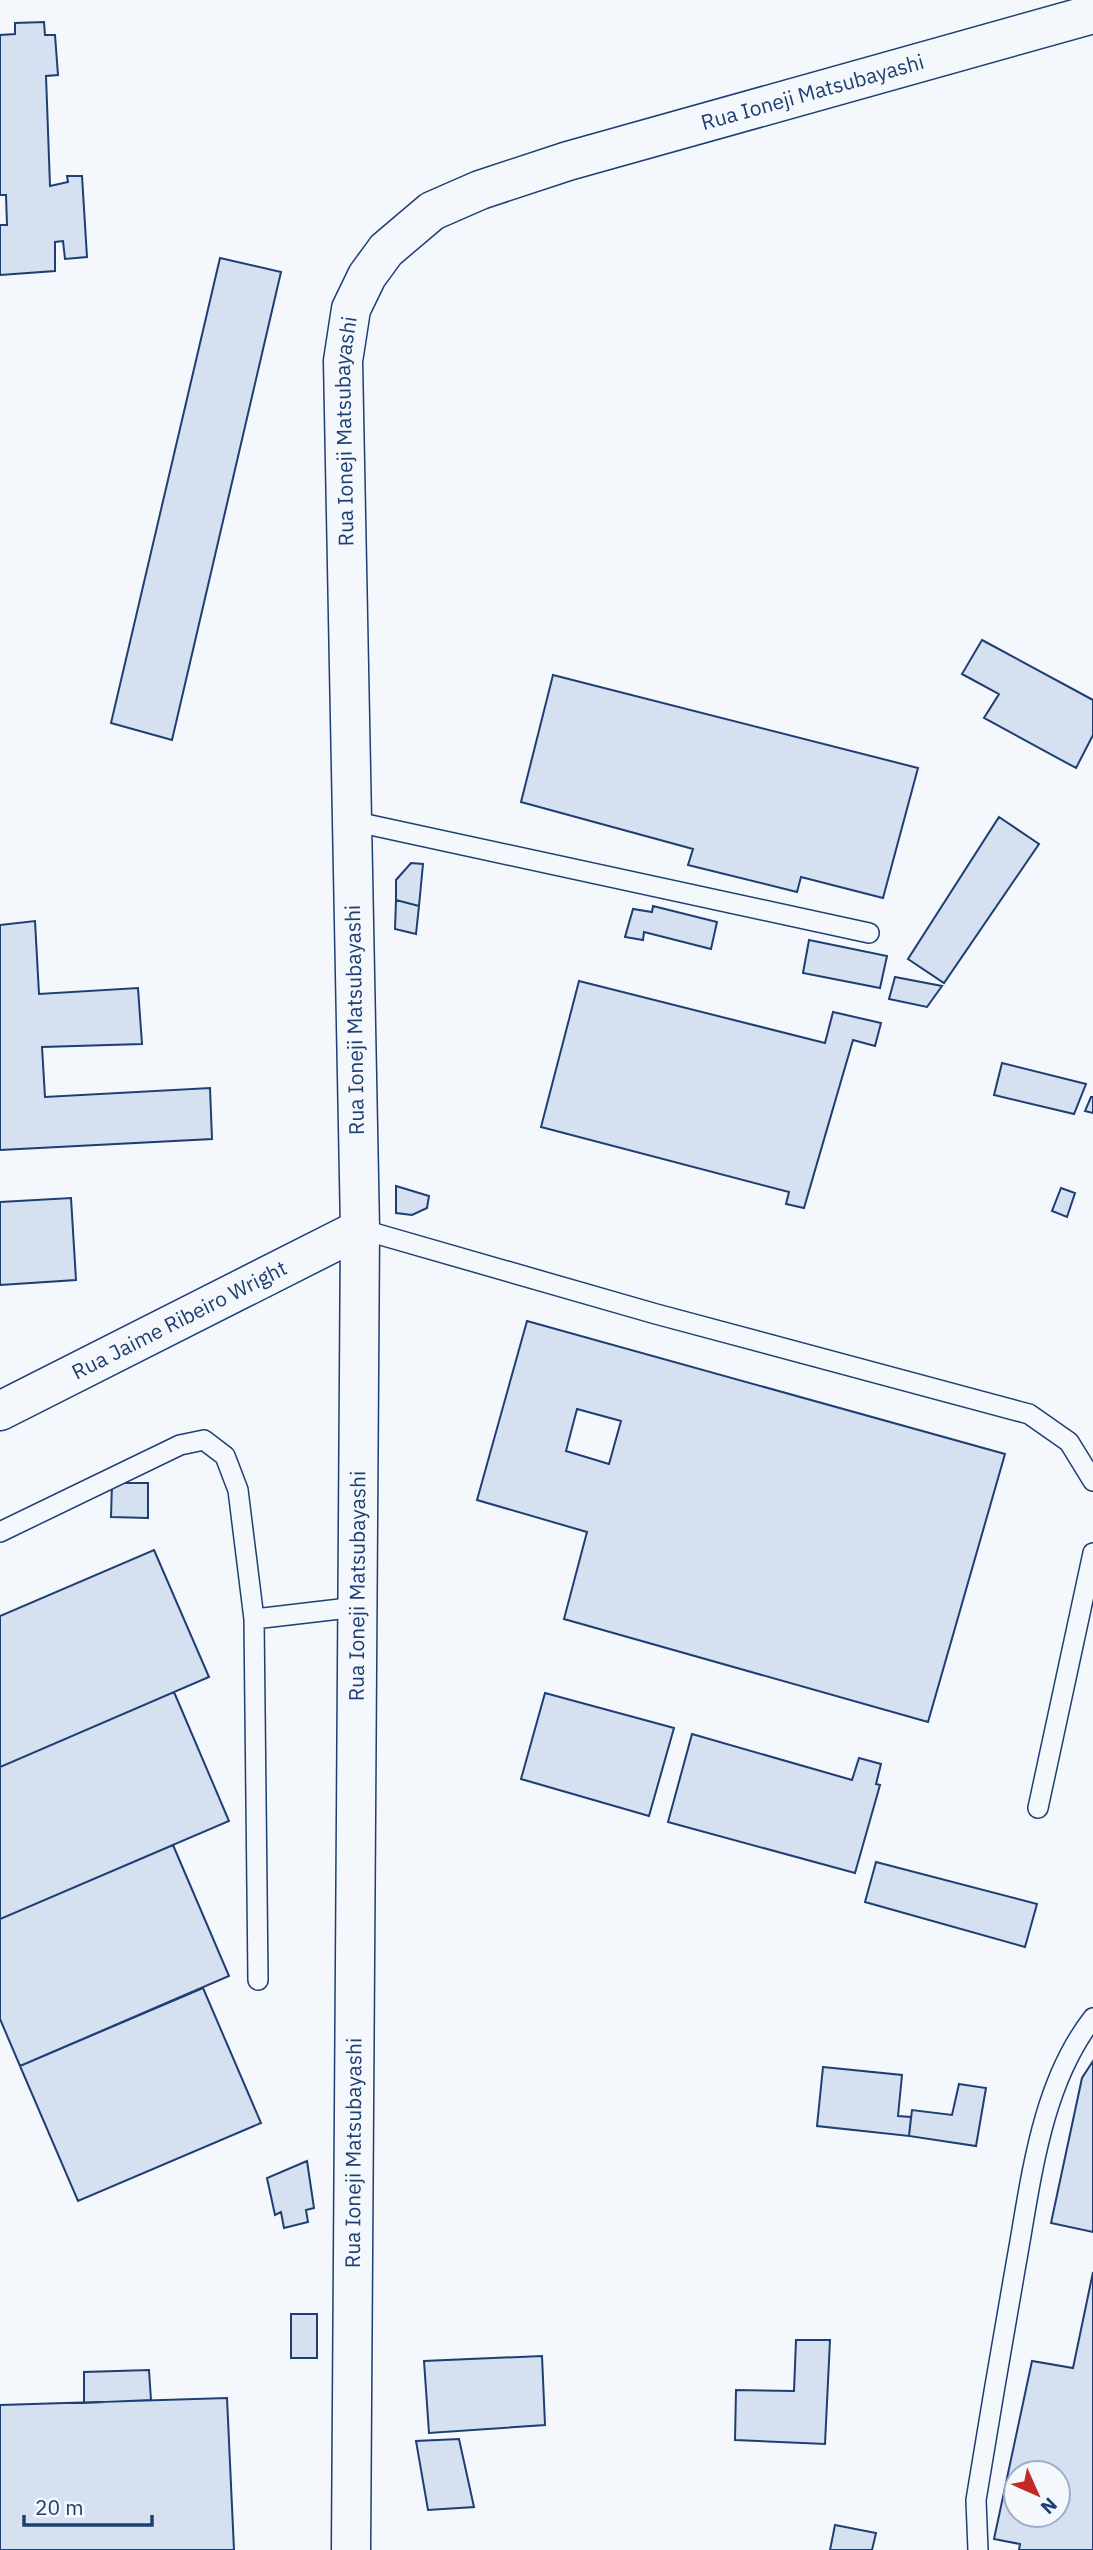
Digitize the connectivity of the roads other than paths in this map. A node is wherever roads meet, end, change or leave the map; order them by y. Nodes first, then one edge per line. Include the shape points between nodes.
1 (1093, 14) edge
2 (352, 821) junction
3 (869, 933) dead end
4 (360, 1229) junction
5 (0, 1411) edge
6 (1093, 1480) edge
7 (0, 1532) edge
8 (1093, 1553) edge
9 (357, 1607) junction
10 (254, 1619) junction
11 (1038, 1808) dead end
12 (258, 1980) dead end
13 (1093, 2018) edge
14 (351, 2550) edge
15 (978, 2550) edge

1 - 2 main road, Rua Ioneji Matsubayashi via 568,161 480,190 432,211 386,250 351,309 343,360
2 - 3 lane
2 - 4 main road, Rua Ioneji Matsubayashi
4 - 5 main road, Rua Jaime Ribeiro Wright
4 - 6 lane via 1029,1414 1069,1442
4 - 9 main road, Rua Ioneji Matsubayashi
7 - 10 lane via 180,1445 204,1440 225,1456 238,1490
8 - 11 lane
9 - 10 lane
9 - 14 main road, Rua Ioneji Matsubayashi
10 - 12 lane
13 - 15 lane via 1062,2069 1029,2192 976,2500

